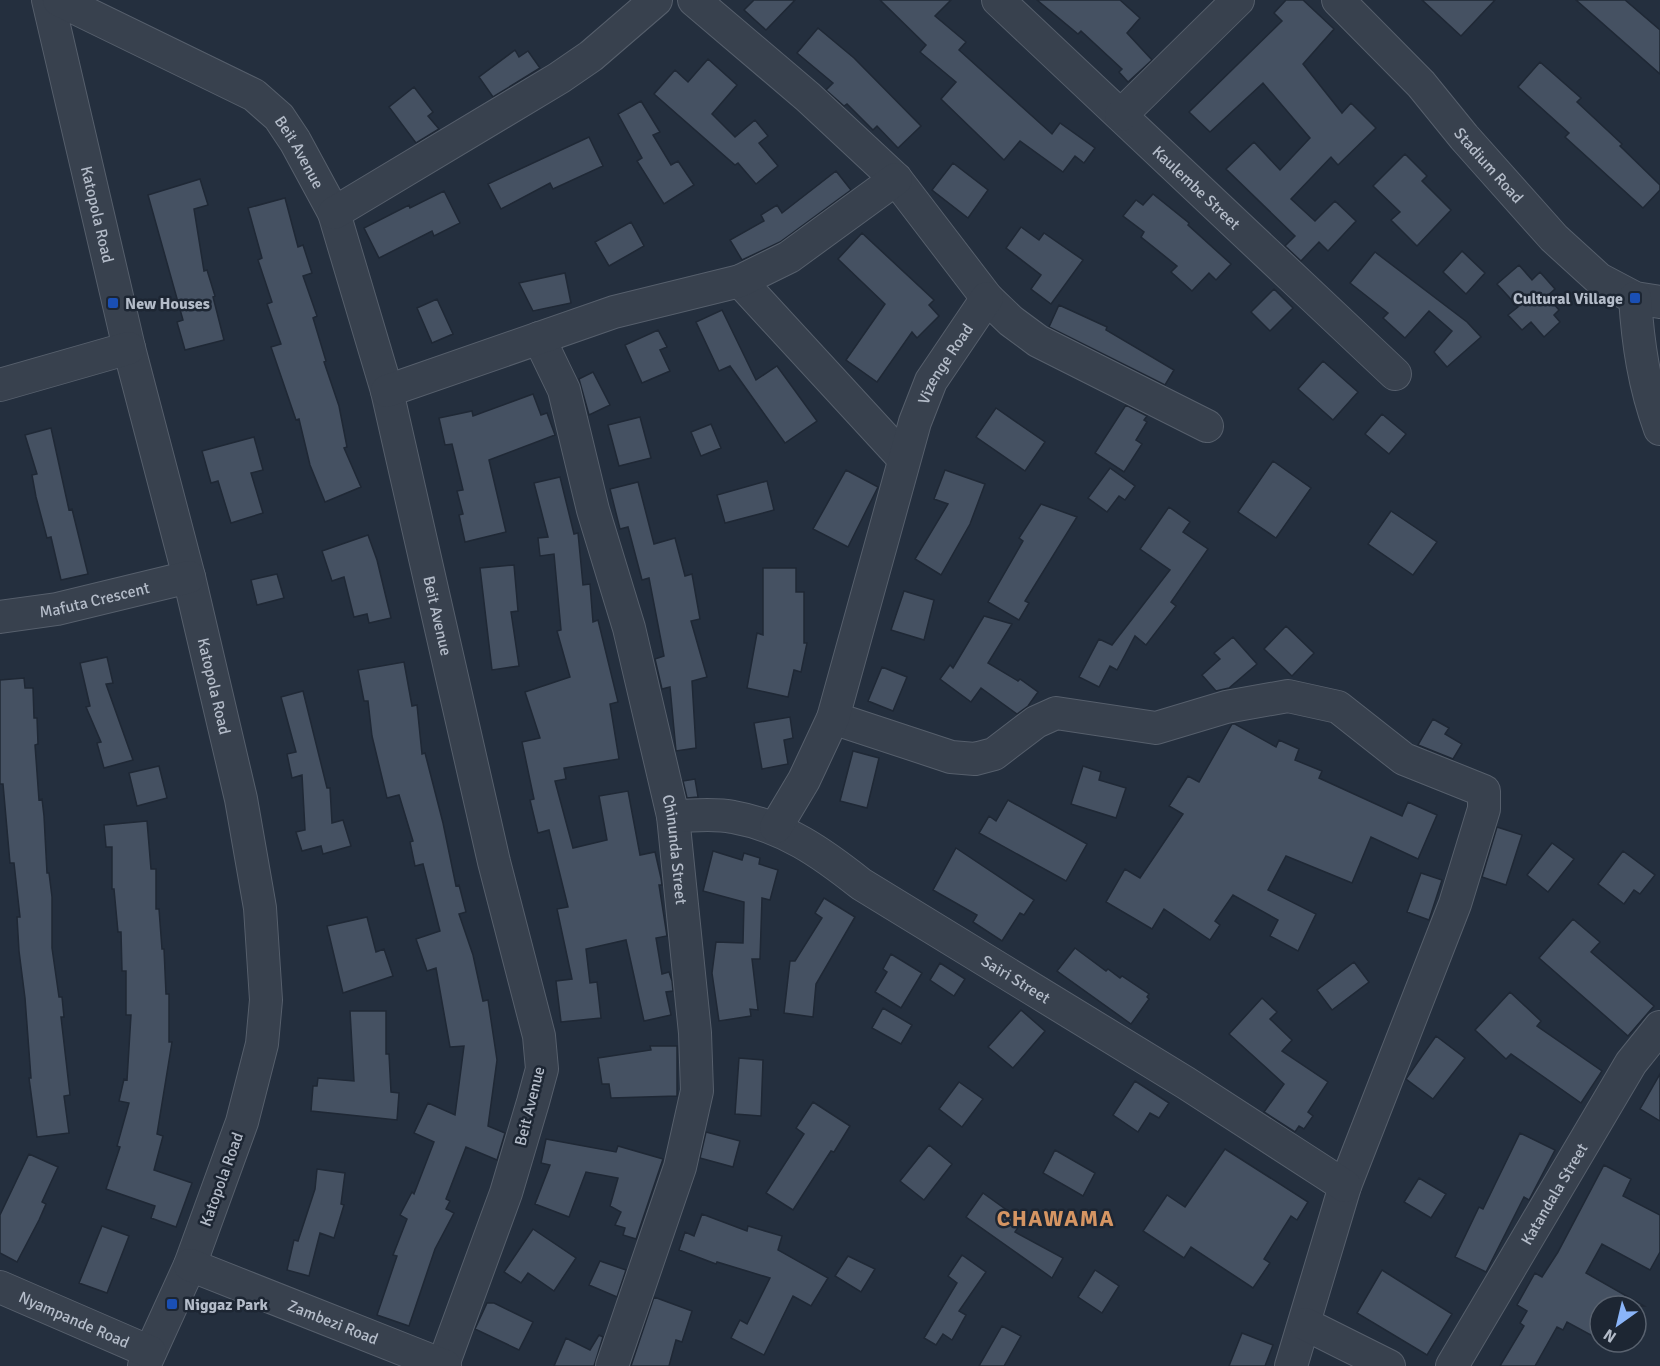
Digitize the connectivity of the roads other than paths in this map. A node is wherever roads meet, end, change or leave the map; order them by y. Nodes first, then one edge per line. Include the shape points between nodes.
1 (48, 0) edge
2 (59, 0) edge
3 (656, 0) edge
4 (694, 0) edge
5 (999, 0) edge
6 (1238, 0) edge
7 (1338, 0) edge
8 (1120, 115) junction
9 (896, 180) junction
10 (334, 213) junction
11 (741, 281) junction
12 (987, 298) junction
13 (1647, 300) edge
14 (539, 338) junction
15 (129, 348) junction
16 (1395, 374) dead end
17 (0, 385) edge
18 (387, 391) junction
19 (1207, 426) dead end
20 (1660, 429) edge
21 (903, 458) junction
22 (189, 578) junction
23 (0, 617) edge
24 (833, 718) junction
25 (673, 816) junction
26 (776, 827) junction
27 (1660, 1027) edge
28 (1345, 1186) junction
29 (190, 1265) junction
30 (0, 1287) edge
31 (1305, 1324) junction
32 (147, 1359) edge
33 (444, 1366) edge
34 (612, 1366) edge
35 (1291, 1366) edge
36 (1389, 1366) edge
37 (1452, 1366) edge

1 - 15 street, Katopola Road
2 - 10 street, Beit Avenue via 254,95 279,117
3 - 10 street via 567,73
4 - 9 street via 808,97
5 - 8 street, Kaulembe Street
6 - 8 street
7 - 13 street, Stadium Road via 1421,84 1554,238 1599,279
8 - 16 street, Kaulembe Street
9 - 11 street via 789,257
9 - 12 street
10 - 18 street, Beit Avenue
11 - 14 street via 614,312
11 - 21 street
12 - 19 street via 1038,341
12 - 21 street, Vizenge Road via 932,381
13 - 20 street via 1638,351
14 - 18 street
14 - 25 street, Chinunda Street via 564,390 593,510 629,628
15 - 17 street
15 - 22 street, Katopola Road
18 - 33 street, Beit Avenue via 494,862 539,1036 542,1069 506,1193
21 - 24 street, Vizenge Road
22 - 23 street, Mafuta Crescent via 57,609
22 - 29 street, Katopola Road via 260,908 266,1000 262,1044 242,1122
24 - 26 street, Vizenge Road via 804,780
24 - 28 street via 951,757 975,759 994,754 1036,722 1056,713 1156,729 1226,707 1288,696 1338,707 1404,759 1484,792 1484,810 1455,904
25 - 26 street, Sairi Street via 731,816
25 - 34 street, Chinunda Street via 695,1033 697,1091 680,1167
26 - 28 street, Sairi Street
27 - 37 street, Katandala Street via 1631,1063
28 - 31 street
29 - 32 street, Katopola Road
29 - 33 street, Zambezi Road
30 - 32 street, Nyampande Road
31 - 35 street
31 - 36 street

